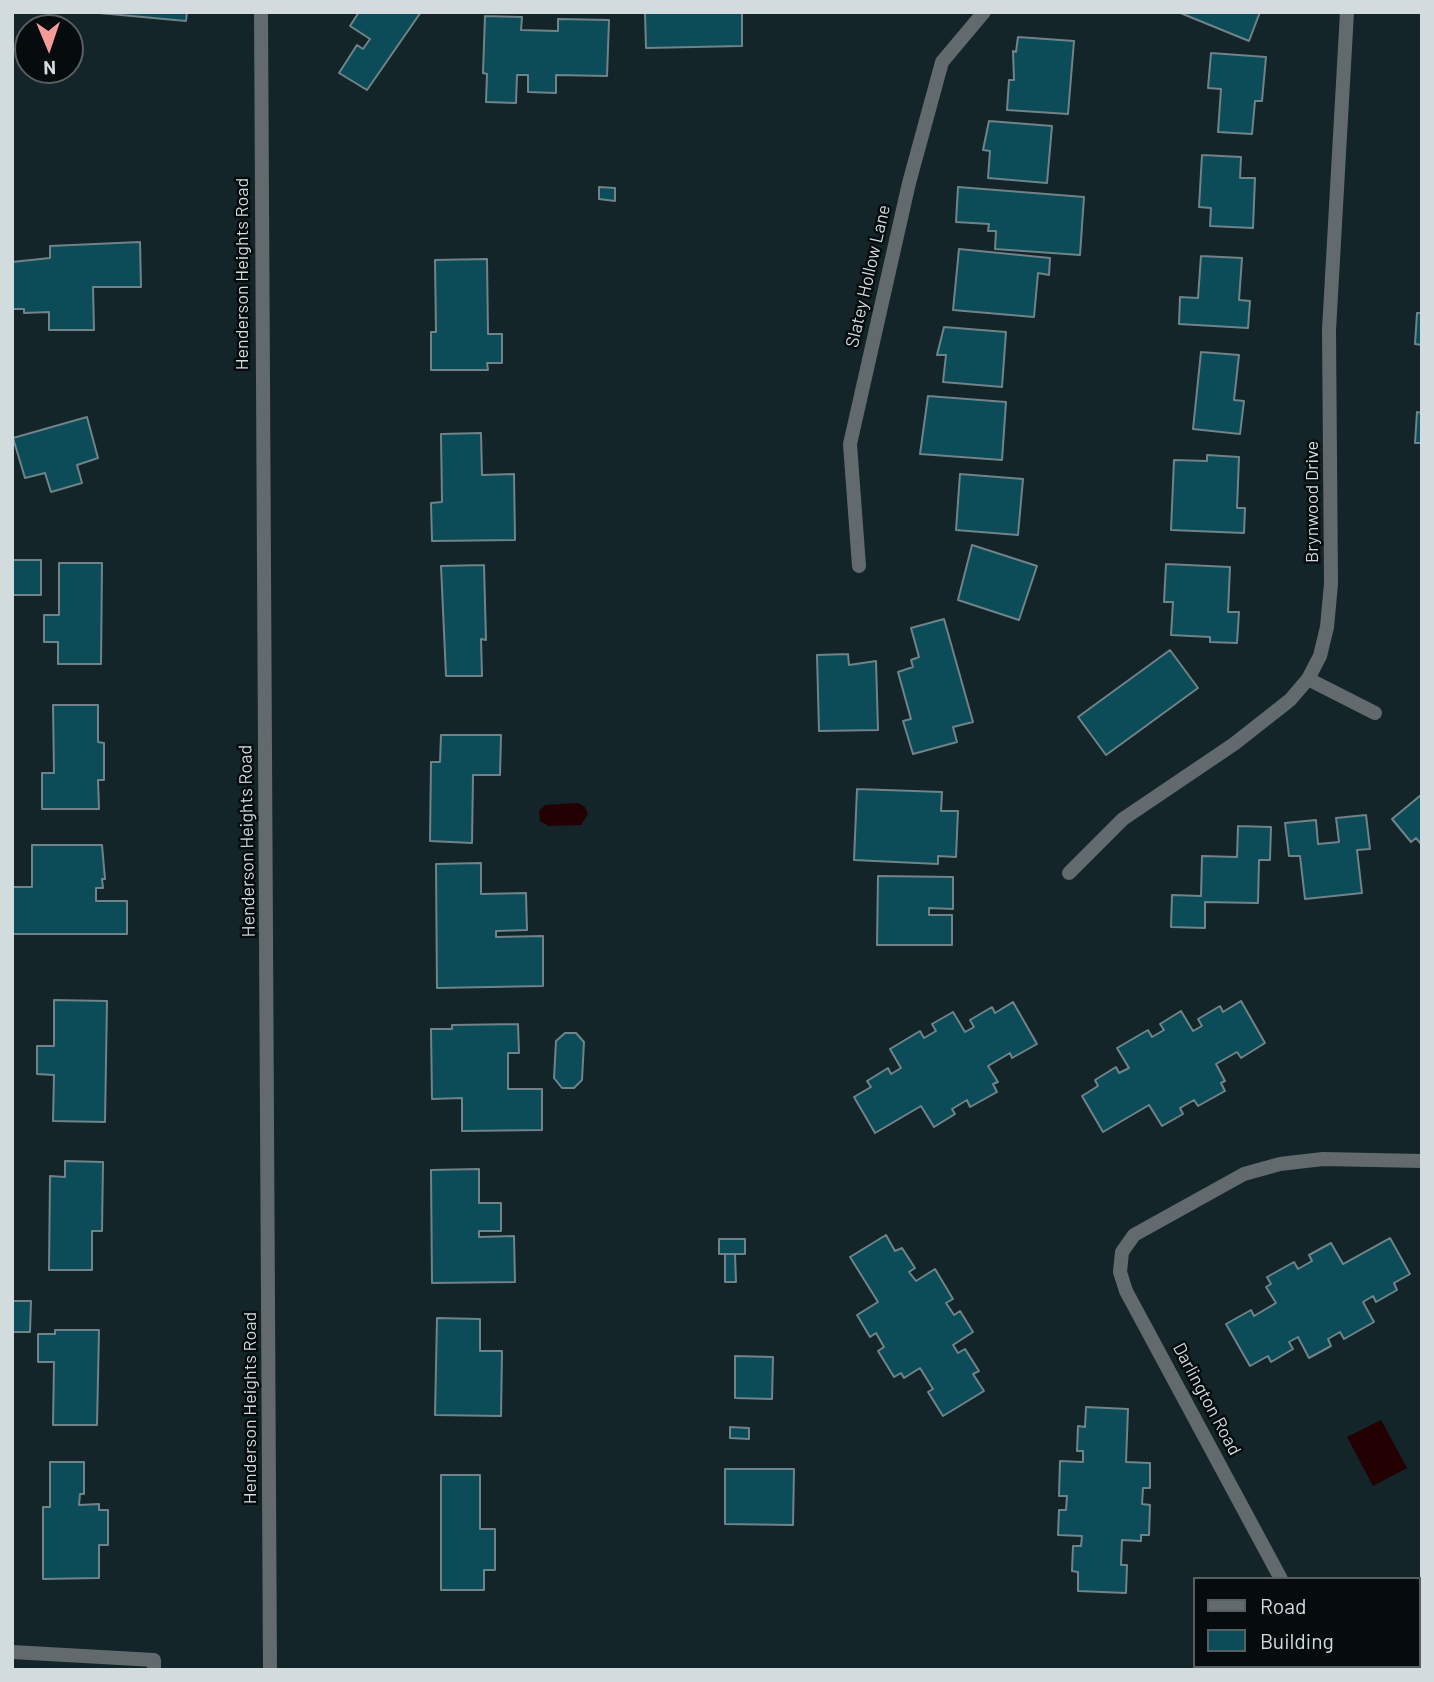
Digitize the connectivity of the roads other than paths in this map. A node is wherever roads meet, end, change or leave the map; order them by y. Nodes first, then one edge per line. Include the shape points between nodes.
1 (261, 12) edge
2 (984, 12) edge
3 (1347, 12) edge
4 (859, 566) dead end
5 (1308, 679) junction
6 (1375, 713) dead end
7 (1069, 873) dead end
8 (1422, 1161) edge
9 (1280, 1577) edge
10 (12, 1652) edge
11 (154, 1670) edge
12 (270, 1670) edge

1 - 12 street, Henderson Heights Road
2 - 4 street, Slatey Hollow Lane via 942,62 909,183 850,444
3 - 5 street, Brynwood Drive via 1329,330 1331,584 1320,656
5 - 6 street
5 - 7 street, Brynwood Drive via 1290,700 1234,744 1123,819
8 - 9 street, Darlington Road via 1323,1159 1244,1174 1134,1236 1122,1252 1120,1272 1126,1291
10 - 11 street via 154,1660

